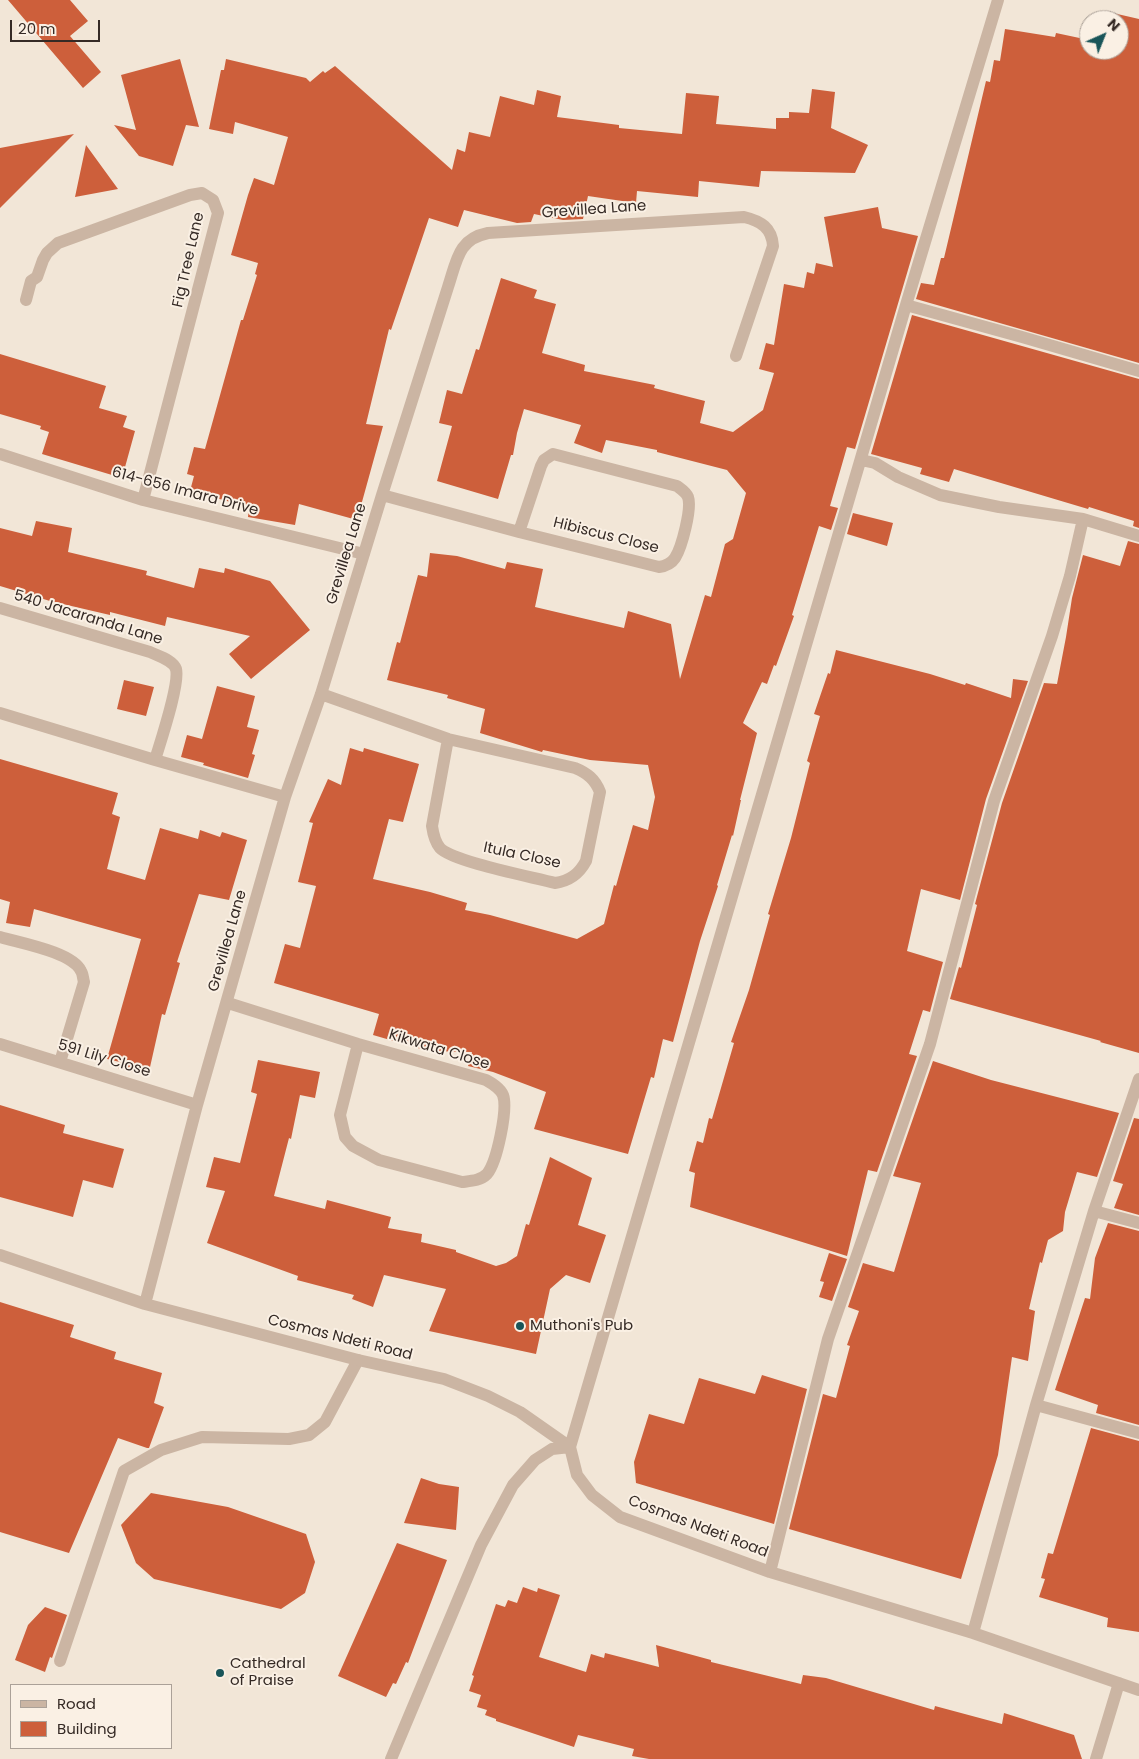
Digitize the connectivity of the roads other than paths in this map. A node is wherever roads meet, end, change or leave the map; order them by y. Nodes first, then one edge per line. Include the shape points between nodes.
1 (996, 3) edge
2 (26, 300) dead end
3 (906, 306) junction
4 (736, 356) dead end
5 (1139, 371) edge
6 (0, 454) edge
7 (861, 460) junction
8 (382, 495) junction
9 (144, 500) junction
10 (1083, 519) junction
11 (520, 532) junction
12 (1139, 536) edge
13 (364, 554) junction
14 (0, 608) edge
15 (322, 694) junction
16 (0, 713) edge
17 (448, 739) junction
18 (155, 760) junction
19 (285, 797) junction
20 (0, 937) edge
21 (228, 1003) junction
22 (0, 1044) edge
23 (358, 1044) junction
24 (60, 1062) junction
25 (1139, 1079) edge
26 (197, 1105) junction
27 (1094, 1211) junction
28 (1139, 1223) edge
29 (0, 1255) edge
30 (145, 1304) junction
31 (358, 1360) junction
32 (1036, 1405) junction
33 (1139, 1433) edge
34 (570, 1447) junction
35 (770, 1572) junction
36 (973, 1633) junction
37 (60, 1661) dead end
38 (1119, 1683) junction
39 (1139, 1690) edge
40 (391, 1759) edge
41 (1096, 1759) edge

1 - 3 street
2 - 9 street, Fig Tree Lane via 31,281 37,277 47,253 58,243 190,195 202,193 217,206 218,213
3 - 5 street
3 - 7 street
4 - 8 street, Grevillea Lane via 773,246 773,237 759,220 744,217 476,236 465,243 459,254
6 - 9 street, 614-656 Imara Drive
7 - 10 street via 875,463 940,495
7 - 34 street
8 - 11 street
8 - 13 street, Grevillea Lane
9 - 13 street, 614-656 Imara Drive
10 - 12 street
10 - 35 street via 1052,636 994,800 930,1044 828,1339
11 - 11 street, Hibiscus Close via 659,568 675,558 689,505 688,495 677,486 553,454 541,466
13 - 15 street, Grevillea Lane
14 - 18 street, 540 Jacaranda Lane via 150,652 170,662 176,668 176,682
15 - 17 street, Itula Close
15 - 19 street, Grevillea Lane
16 - 18 street
17 - 17 street, Itula Close via 432,826 440,848 460,859 556,883 567,882 575,876 586,861 600,792 592,778 574,768
18 - 19 street
19 - 21 street, Grevillea Lane
20 - 24 street via 62,956 81,970 84,982
21 - 23 street
21 - 26 street, Grevillea Lane
22 - 24 street, 591 Lily Close
23 - 23 street, Kikwata Close via 340,1115 345,1137 353,1146 379,1160 462,1182 476,1181 486,1175 497,1154 505,1106 498,1087 486,1080
24 - 26 street, 591 Lily Close
25 - 27 street
26 - 30 street, Grevillea Lane
27 - 28 street
27 - 32 street
29 - 30 street, Cosmas Ndeti Road
30 - 31 street, Cosmas Ndeti Road
31 - 34 street, Cosmas Ndeti Road via 444,1379 488,1396 520,1412
31 - 37 street via 325,1422 309,1435 289,1439 202,1436 161,1450 124,1471
32 - 33 street
32 - 36 street
34 - 35 street, Cosmas Ndeti Road via 577,1475 592,1496 620,1517
34 - 40 street via 552,1449 535,1460 513,1485 481,1545
35 - 36 street, Cosmas Ndeti Road
36 - 38 street, Cosmas Ndeti Road
38 - 39 street, Cosmas Ndeti Road
38 - 41 street

